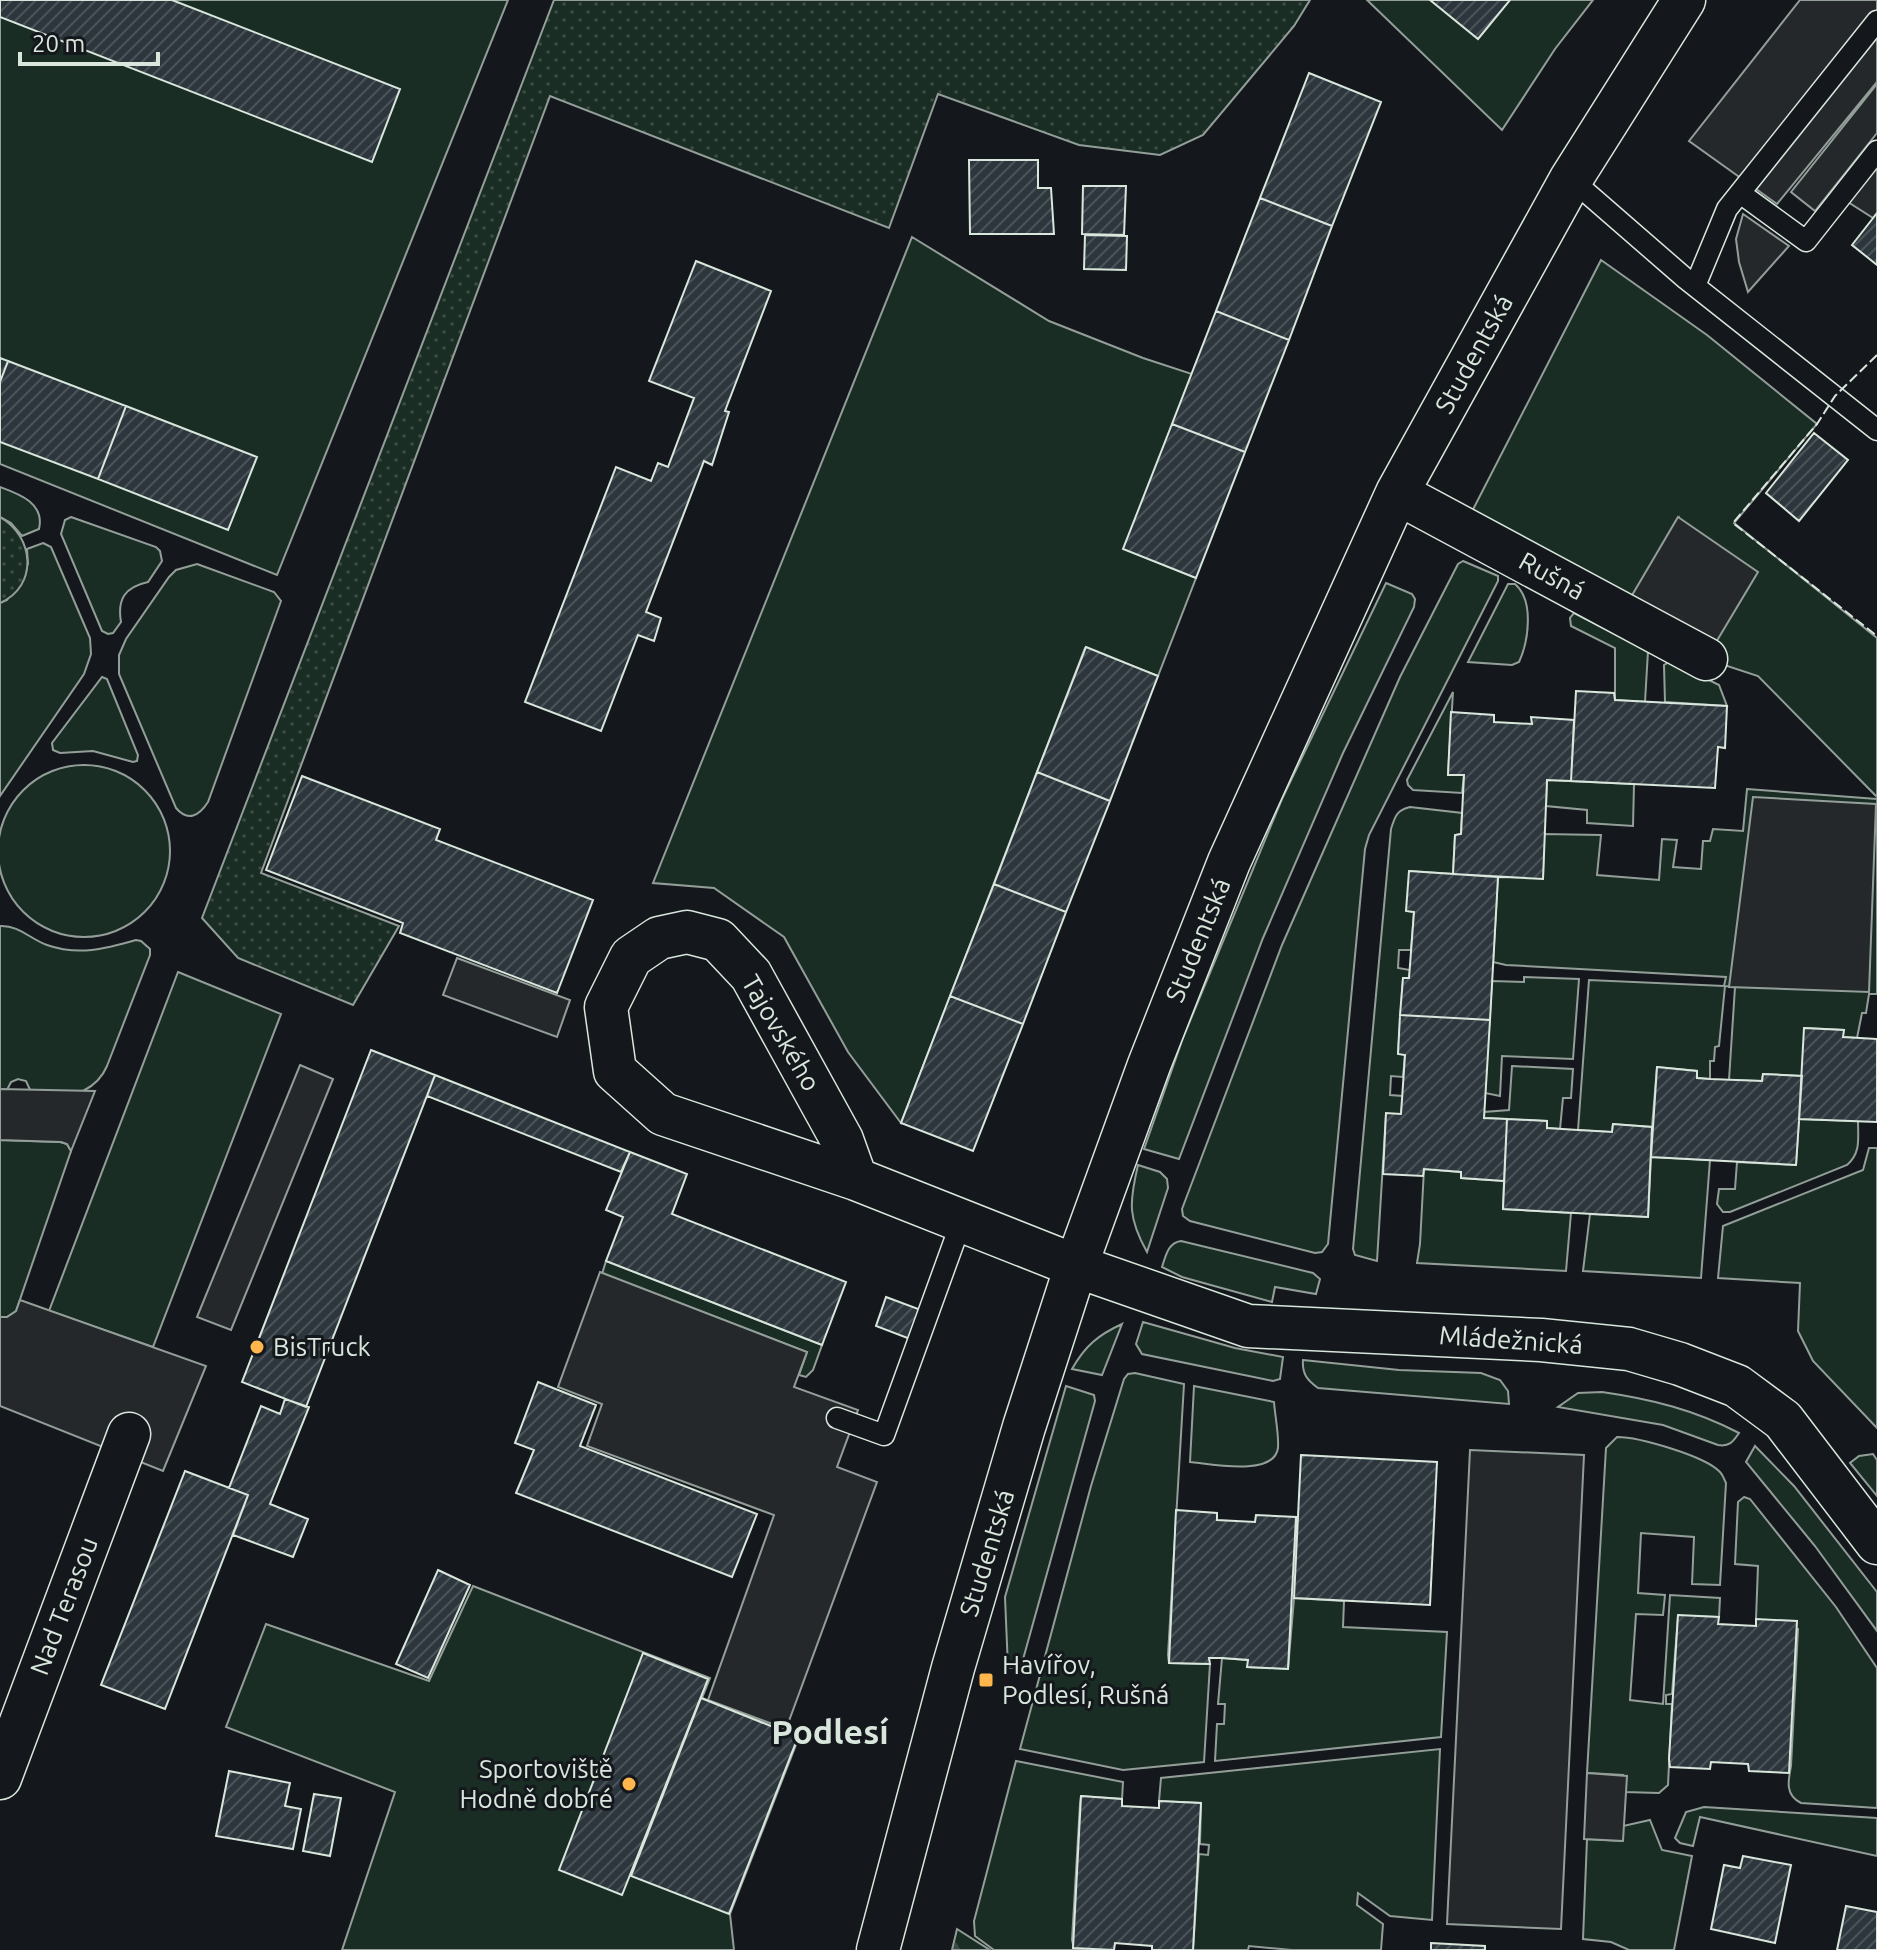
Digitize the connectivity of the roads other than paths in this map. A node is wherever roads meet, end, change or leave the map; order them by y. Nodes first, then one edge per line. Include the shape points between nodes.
1 (1684, 0) edge
2 (1877, 21) edge
3 (1877, 151) edge
4 (1571, 179) junction
5 (1736, 206) junction
6 (1695, 286) junction
7 (1877, 430) edge
8 (1397, 493) junction
9 (1706, 659) dead end
10 (856, 1179) junction
11 (962, 1220) junction
12 (1076, 1266) junction
13 (837, 1418) dead end
14 (129, 1434) dead end
15 (1877, 1543) edge
16 (0, 1778) edge
17 (878, 1950) edge

1 - 4 street, Studentská
2 - 5 lane
3 - 5 lane via 1806,241
4 - 6 lane
4 - 8 street, Studentská
5 - 6 lane
6 - 7 lane
8 - 9 street, Rušná
8 - 12 street, Studentská via 1229,862
10 - 10 street, Tajovského via 663,1114 615,1071 606,1007 631,957 659,938 687,932 718,940 751,975 842,1140
10 - 11 street, Tajovského
11 - 12 street, Tajovského
11 - 13 lane via 884,1435
12 - 15 street, Mládežnická via 1248,1326 1541,1340 1629,1349 1680,1364 1737,1386 1783,1420
12 - 17 street, Studentská via 953,1668
14 - 16 street, Nad Terasou

